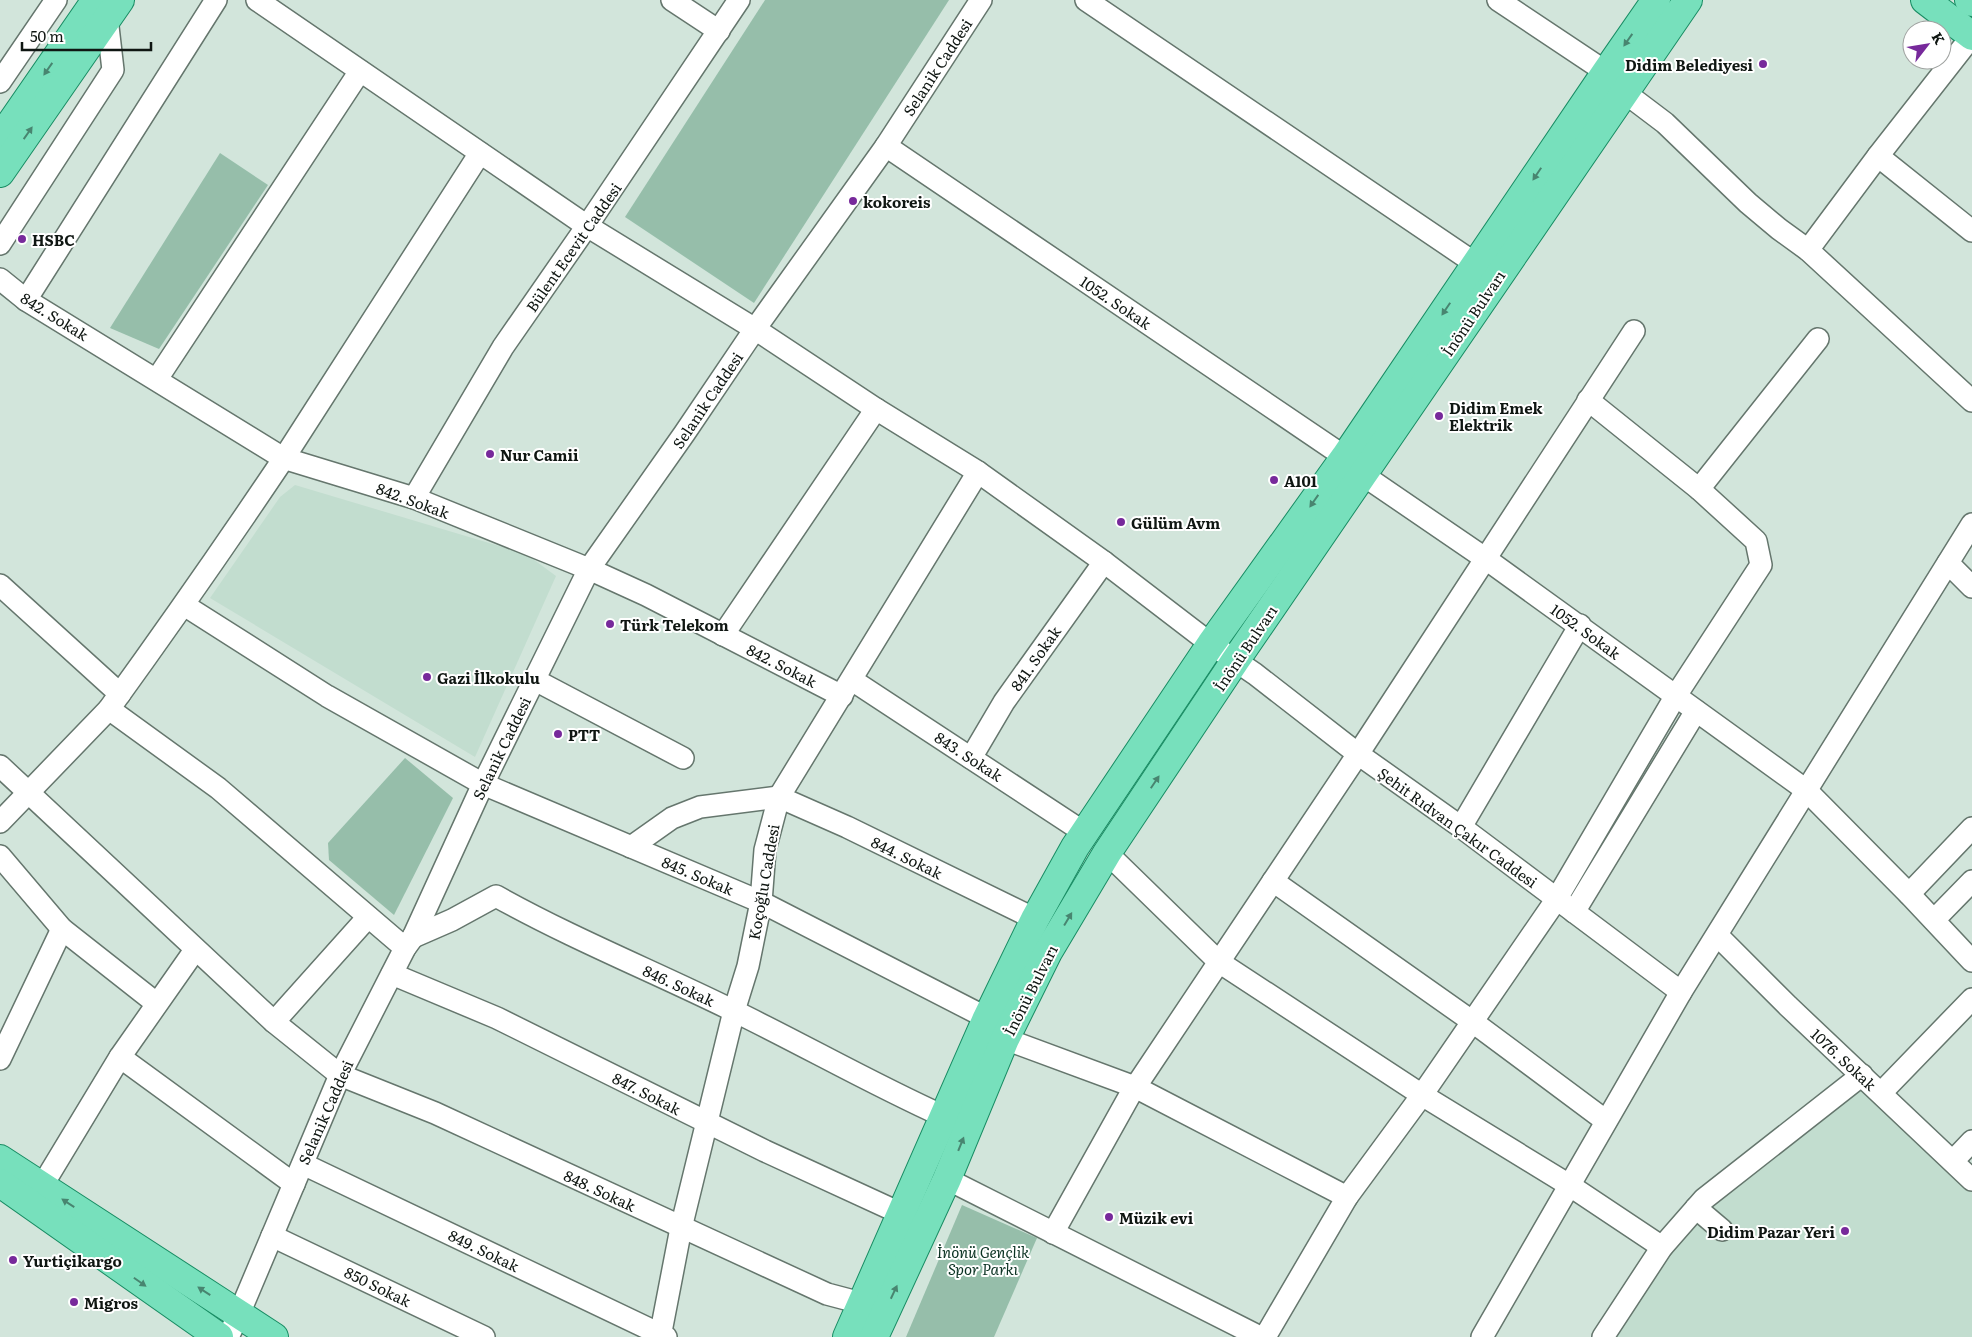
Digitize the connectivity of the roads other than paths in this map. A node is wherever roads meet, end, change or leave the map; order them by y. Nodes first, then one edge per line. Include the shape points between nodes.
1 (56, 0) edge
2 (216, 0) edge
3 (257, 0) edge
4 (672, 0) edge
5 (740, 0) edge
6 (981, 0) edge
7 (1086, 0) edge
8 (1498, 0) edge
9 (1656, 0) edge
10 (1688, 0) edge
11 (1925, 0) edge
12 (107, 6) edge
13 (719, 31) junction
14 (1972, 36) edge
15 (360, 71) junction
16 (1606, 72) junction
17 (0, 82) edge
18 (1624, 92) junction
19 (0, 139) edge
20 (886, 146) junction
21 (480, 153) junction
22 (1878, 156) junction
23 (0, 173) edge
24 (587, 226) junction
25 (1972, 231) edge
26 (0, 244) edge
27 (1808, 250) junction
28 (1476, 264) junction
29 (0, 279) edge
30 (26, 300) junction
31 (755, 329) junction
32 (1634, 330) dead end
33 (1818, 339) dead end
34 (157, 379) junction
35 (1588, 400) junction
36 (1972, 401) edge
37 (876, 408) junction
38 (283, 458) junction
39 (1354, 466) junction
40 (978, 472) junction
41 (1699, 488) junction
42 (414, 498) junction
43 (1972, 524) edge
44 (1486, 559) junction
45 (1104, 562) junction
46 (1948, 563) junction
47 (589, 569) junction
48 (0, 585) edge
49 (1972, 587) edge
50 (184, 605) junction
51 (1580, 625) junction
52 (723, 635) junction
53 (1211, 644) junction
54 (1235, 661) junction
55 (535, 680) junction
56 (847, 688) junction
57 (1675, 696) junction
58 (115, 701) junction
59 (1696, 711) junction
60 (1358, 754) junction
61 (683, 758) dead end
62 (971, 758) junction
63 (0, 766) edge
64 (483, 784) junction
65 (1806, 790) junction
66 (28, 793) junction
67 (779, 797) junction
68 (0, 822) edge
69 (1461, 827) junction
70 (1972, 828) edge
71 (1086, 833) junction
72 (631, 847) junction
73 (1107, 853) junction
74 (0, 856) edge
75 (1273, 881) junction
76 (1972, 881) edge
77 (1909, 894) junction
78 (1556, 900) junction
79 (761, 902) junction
80 (1574, 912) junction
81 (368, 917) junction
82 (1035, 919) junction
83 (1934, 920) junction
84 (62, 929) junction
85 (1718, 936) junction
86 (409, 943) junction
87 (195, 950) junction
88 (1972, 961) edge
89 (1219, 962) junction
90 (392, 974) junction
91 (1682, 992) junction
92 (1972, 999) edge
93 (156, 1003) junction
94 (734, 1011) junction
95 (987, 1018) junction
96 (274, 1022) junction
97 (1473, 1022) junction
98 (1005, 1039) junction
99 (120, 1056) junction
100 (0, 1059) edge
101 (340, 1075) junction
102 (1862, 1075) junction
103 (1135, 1087) junction
104 (1881, 1093) junction
105 (1422, 1095) junction
106 (944, 1116) junction
107 (1606, 1121) junction
108 (706, 1123) junction
109 (1972, 1141) edge
110 (0, 1159) edge
111 (1954, 1161) junction
112 (302, 1164) junction
113 (947, 1179) junction
114 (1972, 1180) edge
115 (294, 1184) junction
116 (1569, 1185) junction
117 (42, 1186) junction
118 (1, 1188) edge
119 (1347, 1197) junction
120 (1696, 1208) junction
121 (902, 1214) junction
122 (681, 1228) junction
123 (1722, 1230) dead end
124 (1053, 1233) junction
125 (272, 1236) junction
126 (1662, 1246) junction
127 (861, 1303) junction
128 (233, 1326) edge
129 (662, 1336) edge
130 (218, 1337) edge
131 (274, 1337) edge
132 (484, 1337) edge
133 (847, 1337) edge
134 (874, 1337) edge
135 (1260, 1337) edge
136 (1265, 1337) edge
137 (1482, 1337) edge
138 (1603, 1337) edge

1 - 17 street
2 - 30 street
3 - 15 street, Şehit Rıdvan Çakır Caddesi
4 - 13 street
5 - 13 street, Bülent Ecevit Caddesi
6 - 20 street, Selanik Caddesi
7 - 28 street
8 - 16 street
9 -> 16 main road, İnönü Bulvarı
10 - 18 main road, İnönü Bulvarı
11 - 14 main road
12 -> 19 main road
23 -> 12 main road
12 - 26 street via 113,70
13 - 24 street, Bülent Ecevit Caddesi
14 - 22 street
15 - 21 street, Şehit Rıdvan Çakır Caddesi
15 - 34 street
16 -> 28 main road, İnönü Bulvarı
18 - 27 street via 1665,123 1748,203
18 - 39 main road, İnönü Bulvarı
20 - 31 street, Selanik Caddesi
20 - 39 street, 1052. Sokak
21 - 24 street, Şehit Rıdvan Çakır Caddesi
21 - 38 street
22 - 25 street
22 - 27 street
24 - 31 street, Şehit Rıdvan Çakır Caddesi
24 - 42 street, Bülent Ecevit Caddesi via 503,347
27 - 36 street
28 -> 39 main road, İnönü Bulvarı
29 - 30 street, 842. Sokak
30 - 34 street, 842. Sokak
31 - 37 street, Şehit Rıdvan Çakır Caddesi
31 - 47 street, Selanik Caddesi
32 - 35 street
33 - 41 street
34 - 38 street, 842. Sokak
35 - 41 street
35 - 44 street
37 - 40 street, Şehit Rıdvan Çakır Caddesi
37 - 52 street
38 - 42 street, 842. Sokak
38 - 50 street
39 - 44 street, 1052. Sokak
39 -> 53 main road, İnönü Bulvarı
39 - 54 main road, İnönü Bulvarı
40 - 45 street, Şehit Rıdvan Çakır Caddesi
40 - 56 street, Koçoğlu Caddesi
41 - 57 street via 1756,541 1762,565
42 - 47 street, 842. Sokak
43 - 46 street
44 - 51 street, 1052. Sokak
44 - 60 street
45 - 53 street, Şehit Rıdvan Çakır Caddesi
45 - 62 street, 841. Sokak via 1004,702
46 - 49 street
46 - 65 street
47 - 52 street, 842. Sokak
47 - 55 street, Selanik Caddesi
48 - 58 street
50 - 58 street
50 - 64 street, 845. Sokak via 327,696
51 - 57 street, 1052. Sokak
51 - 69 street
52 - 56 street, 842. Sokak
53 - 54 street, Şehit Rıdvan Çakır Caddesi
53 - 71 main road, İnönü Bulvarı
54 - 60 street, Şehit Rıdvan Çakır Caddesi
73 -> 54 main road, İnönü Bulvarı
55 - 61 street
55 - 64 street, Selanik Caddesi
56 - 62 street, 843. Sokak
56 - 67 street, Koçoğlu Caddesi
57 - 59 street, 1052. Sokak
57 - 78 street
58 - 66 street
58 - 81 street
59 - 65 street, 1052. Sokak
59 - 80 street
60 - 69 street, Şehit Rıdvan Çakır Caddesi
60 - 75 street
62 - 71 street, 843. Sokak
63 - 66 street, 848. Sokak
64 - 72 street, 845. Sokak
64 - 86 street, Selanik Caddesi
65 - 77 street, 1052. Sokak
65 - 85 street
66 - 68 street
66 - 87 street, 848. Sokak
67 - 72 street via 700,806 672,818
67 - 79 street, Koçoğlu Caddesi via 765,850
67 - 82 street, 844. Sokak
69 - 78 street, Şehit Rıdvan Çakır Caddesi
70 - 77 street
71 - 82 main road, İnönü Bulvarı
72 - 79 street, 845. Sokak
73 - 89 street
98 -> 73 main road, İnönü Bulvarı via 1048,952
74 - 84 street
75 - 89 street
75 - 97 street
76 - 83 street
77 - 83 street, 1052. Sokak
78 - 80 street, Şehit Rıdvan Çakır Caddesi
78 - 97 street
79 - 94 street, Koçoğlu Caddesi via 748,966
79 - 95 street, 845. Sokak
80 - 91 street, Şehit Rıdvan Çakır Caddesi
81 - 86 street
81 - 96 street
82 - 95 main road, İnönü Bulvarı
83 - 88 street, 1052. Sokak
84 - 93 street
84 - 100 street
85 - 91 street
85 - 102 street, 1076. Sokak
86 - 90 street, Selanik Caddesi
86 - 94 street, 846. Sokak via 496,896 539,920
87 - 93 street
87 - 96 street, 848. Sokak
89 - 103 street
89 - 105 street
90 - 101 street, Selanik Caddesi
90 - 108 street, 847. Sokak via 497,1018
91 - 107 street
92 - 104 street
93 - 99 street
94 - 106 street, 846. Sokak
94 - 108 street, Koçoğlu Caddesi
95 - 106 main road, İnönü Bulvarı
96 - 101 street, 848. Sokak
97 - 105 street
97 - 107 street
98 - 103 street
113 -> 98 main road, İnönü Bulvarı
99 - 115 street
99 - 117 street
101 - 112 street, Selanik Caddesi
101 - 122 street, 848. Sokak via 435,1113
102 - 104 street, 1076. Sokak
102 - 120 street
103 - 119 street
103 - 124 street
104 - 111 street, 1076. Sokak
105 - 116 street
105 - 119 street
106 - 121 main road, İnönü Bulvarı
107 - 116 street
108 - 121 street, 847. Sokak
108 - 122 street, Koçoğlu Caddesi
109 - 111 street
110 - 117 main road
111 - 114 street, 1076. Sokak
112 - 115 street, Selanik Caddesi
112 - 129 street, 849. Sokak
113 - 124 street
134 -> 113 main road, İnönü Bulvarı
115 - 125 street, Selanik Caddesi
116 - 126 street
116 - 137 street
128 -> 117 main road
118 -> 130 main road
119 - 136 street
120 - 123 street
120 - 126 street
121 - 127 main road, İnönü Bulvarı
122 - 127 street, 848. Sokak via 827,1294
122 - 129 street, Koçoğlu Caddesi
124 - 135 street
125 - 128 street, Selanik Caddesi
125 - 132 street, 850 Sokak
126 - 138 street
127 - 133 main road, İnönü Bulvarı
128 - 131 main road

